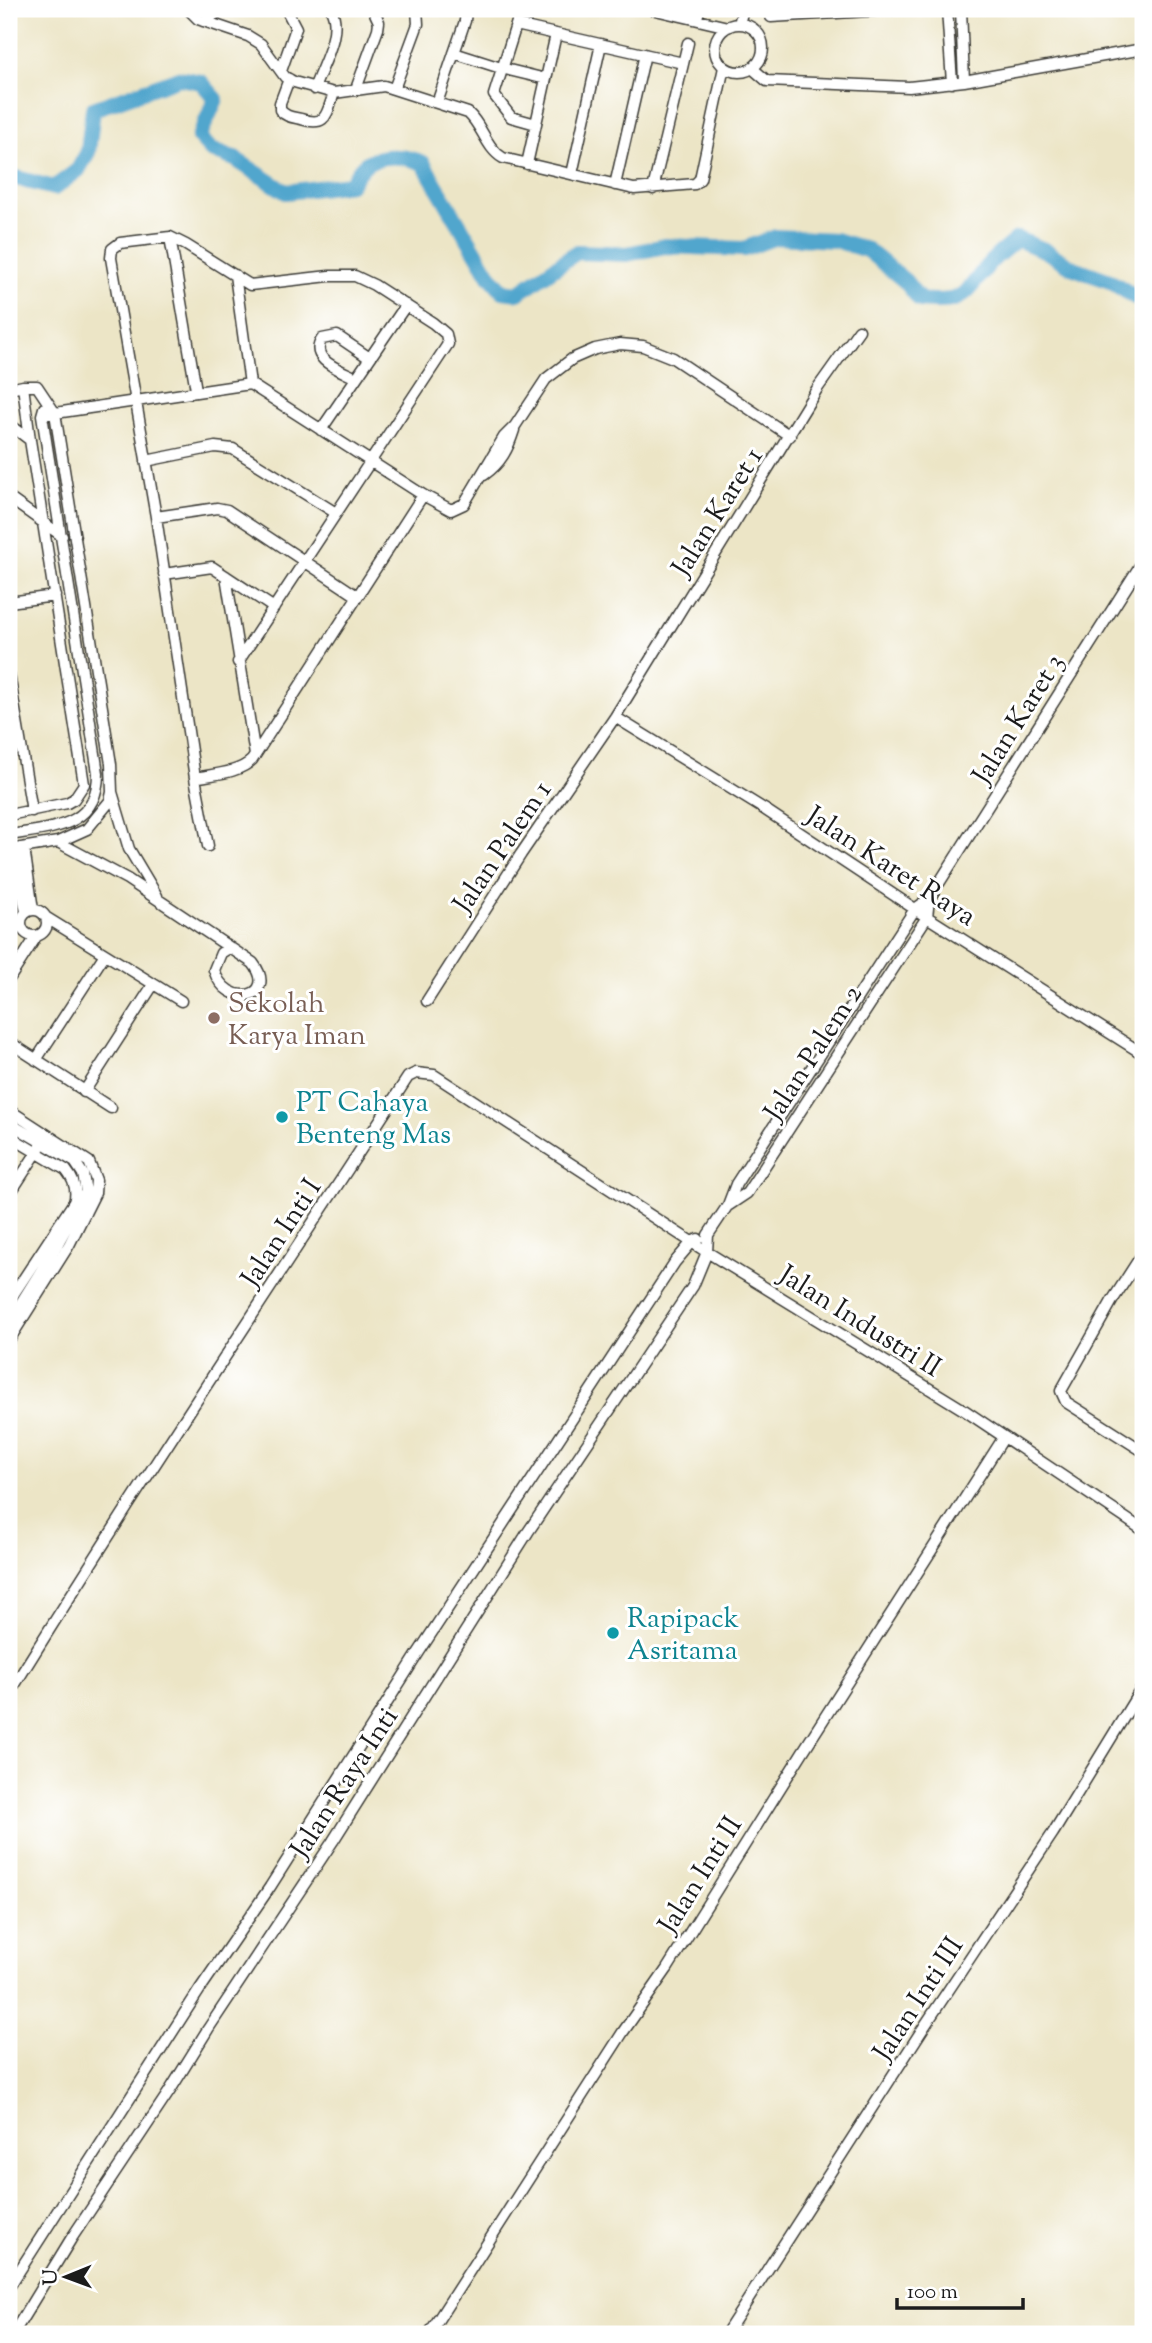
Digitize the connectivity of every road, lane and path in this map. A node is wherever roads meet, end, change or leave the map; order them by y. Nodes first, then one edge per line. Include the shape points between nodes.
1 (188, 9) edge
2 (225, 9) edge
3 (286, 9) edge
4 (331, 9) edge
5 (373, 9) edge
6 (416, 9) edge
7 (466, 9) edge
8 (521, 9) edge
9 (657, 9) edge
10 (743, 9) edge
11 (894, 9) edge
12 (902, 9) edge
13 (947, 9) edge
14 (961, 9) edge
15 (841, 10) edge
16 (789, 13) edge
17 (698, 14) edge
18 (771, 17) dead end
19 (203, 21) junction
20 (516, 25) junction
21 (734, 25) junction
22 (556, 34) junction
23 (688, 43) dead end
24 (601, 44) junction
25 (1143, 49) edge
26 (454, 53) junction
27 (645, 54) junction
28 (683, 63) junction
29 (724, 66) junction
30 (501, 68) junction
31 (752, 68) junction
32 (281, 71) junction
33 (289, 79) junction
34 (546, 79) junction
35 (964, 81) junction
36 (952, 83) junction
37 (314, 89) junction
38 (356, 89) junction
39 (394, 89) junction
40 (334, 93) junction
41 (437, 103) junction
42 (536, 124) junction
43 (527, 164) junction
44 (572, 174) junction
45 (615, 185) junction
46 (653, 189) junction
47 (170, 237) junction
48 (186, 245) junction
49 (174, 265) junction
50 (235, 275) junction
51 (250, 285) junction
52 (239, 295) junction
53 (406, 305) junction
54 (859, 330) dead end
55 (368, 357) junction
56 (356, 378) junction
57 (250, 384) junction
58 (23, 386) junction
59 (9, 389) edge
60 (195, 390) junction
61 (45, 399) junction
62 (137, 402) junction
63 (60, 412) junction
64 (43, 415) junction
65 (9, 424) edge
66 (321, 430) junction
67 (790, 436) junction
68 (30, 440) junction
69 (146, 461) junction
70 (371, 461) junction
71 (422, 495) junction
72 (9, 498) edge
73 (336, 513) junction
74 (156, 517) junction
75 (43, 523) junction
76 (75, 534) junction
77 (60, 537) junction
78 (305, 561) junction
79 (1143, 561) edge
80 (81, 575) junction
81 (164, 575) junction
82 (226, 576) junction
83 (68, 577) junction
84 (243, 587) junction
85 (55, 596) junction
86 (357, 596) junction
87 (229, 599) junction
88 (9, 602) edge
89 (274, 608) junction
90 (90, 635) junction
91 (77, 638) junction
92 (238, 662) junction
93 (9, 674) edge
94 (615, 717) junction
95 (255, 755) junction
96 (83, 774) junction
97 (98, 774) junction
98 (195, 778) junction
99 (113, 792) junction
100 (32, 811) junction
101 (9, 815) edge
102 (9, 835) edge
103 (58, 842) junction
104 (208, 846) dead end
105 (16, 849) edge
106 (160, 899) junction
107 (929, 899) junction
108 (915, 909) junction
109 (30, 911) junction
110 (927, 917) junction
111 (47, 918) junction
112 (36, 937) junction
113 (229, 948) junction
114 (105, 954) junction
115 (9, 979) edge
116 (153, 985) junction
117 (181, 1001) dead end
118 (427, 1001) dead end
119 (9, 1042) edge
120 (1143, 1054) edge
121 (36, 1060) junction
122 (84, 1092) junction
123 (111, 1108) dead end
124 (9, 1110) edge
125 (15, 1127) edge
126 (39, 1149) junction
127 (9, 1195) edge
128 (728, 1205) junction
129 (708, 1235) junction
130 (65, 1242) junction
131 (692, 1242) junction
132 (707, 1252) junction
133 (1143, 1253) edge
134 (10, 1296) edge
135 (22, 1302) junction
136 (9, 1322) edge
137 (9, 1340) edge
138 (1004, 1437) junction
139 (1143, 1451) edge
140 (1143, 1530) edge
141 (1143, 1686) edge
142 (9, 1694) edge
143 (9, 2287) edge
144 (13, 2334) edge
145 (429, 2334) edge
146 (726, 2334) edge

1 - 19 street
2 - 19 street
3 - 32 street via 296,28
4 - 37 street via 334,33
5 - 38 street via 378,29
6 - 39 street via 418,23
7 - 26 street
8 - 20 street
9 - 17 street
10 - 21 street
11 - 12 street
11 - 15 street
13 - 36 street
14 - 35 street
15 - 16 street
16 - 18 street
17 - 21 street
19 - 32 street via 255,40
20 - 22 street
20 - 30 street
21 - 29 street via 721,32 715,50
21 - 31 street via 749,26 762,41 760,61
22 - 24 street
22 - 34 street
23 - 28 street
24 - 27 street
24 - 44 street
25 - 35 street
26 - 30 street
26 - 41 street
27 - 28 street
27 - 45 street
28 - 46 street
29 - 31 street via 743,72
29 - 46 street via 699,179 695,184
30 - 34 street
30 - 42 street via 494,95 511,117
31 - 36 street via 767,82 909,88
32 - 33 street
33 - 37 street
33 - 40 street via 280,110 284,115 320,122
34 - 42 street
35 - 36 street
37 - 40 street
38 - 39 street
38 - 40 street
39 - 41 street
41 - 43 street via 468,113 496,154
42 - 43 street
43 - 44 street
44 - 45 street
45 - 46 street
47 - 48 street
47 - 49 street
47 - 62 street via 120,243 111,253
48 - 49 street
48 - 50 street
49 - 60 street
50 - 51 street
50 - 52 street
51 - 52 street
51 - 53 street via 355,276
52 - 57 street
53 - 55 street
53 - 70 street via 446,334 448,344
54 - 67 street, Jalan Karet 1
55 - 56 street
55 - 56 street via 337,337 322,339 318,345 323,360
56 - 66 street
57 - 60 street
57 - 66 street
58 - 59 street
58 - 61 street via 37,386
58 - 68 street
60 - 62 street
61 - 63 street
61 - 64 street
62 - 63 street
62 - 69 street
63 - 64 street
63 - 76 street
64 - 77 street
65 - 68 street
66 - 70 street
67 - 71 street via 673,358 643,346 620,344 595,349 546,379 460,508 448,509
67 - 94 street, Jalan Karet 1
68 - 75 street
69 - 73 street via 215,447 233,449
69 - 74 street
70 - 71 street
70 - 73 street
71 - 86 street
72 - 75 street
73 - 78 street
74 - 78 street via 222,508
74 - 81 street
75 - 77 street
75 - 85 street
76 - 77 street
76 - 80 street
77 - 83 street
78 - 86 street
78 - 89 street
79 - 107 street, Jalan Karet 3
80 - 83 street
80 - 90 street
81 - 82 street via 212,567
81 - 98 street
82 - 84 street
82 - 87 street
83 - 91 street
84 - 87 street
84 - 89 street
85 - 88 street
85 - 96 street
86 - 95 street
87 - 92 street
89 - 92 street
90 - 91 street
90 - 99 street
91 - 97 street
92 - 95 street
93 - 100 street
94 - 108 street, Jalan Karet Raya
94 - 118 street, Jalan Palem 1
95 - 98 street via 246,766
96 - 97 street
96 - 100 street via 74,799
97 - 102 street via 91,806 78,817 56,827
98 - 104 street
99 - 103 street via 107,807 87,829
99 - 106 street via 130,849
100 - 101 street
103 - 105 street
103 - 106 street
105 - 109 street
106 - 113 street
107 - 108 street, Jalan Karet 3
107 - 110 street, Jalan Karet 3
108 - 110 street, Jalan Karet Raya
108 - 128 street, Jalan Palem 2 via 736,1184
109 - 111 street
109 - 112 street via 22,917 21,929
110 - 120 street, Jalan Karet Raya
110 - 128 street, Jalan Palem 2 via 747,1193
111 - 112 street via 46,930
111 - 114 street
112 - 115 street
113 - 113 street via 221,953 214,970 217,981 238,996 249,996 258,986 260,974 253,963
114 - 116 street
114 - 121 street
116 - 117 street
116 - 122 street
119 - 121 street
121 - 122 street
122 - 123 street
124 - 125 street
125 - 126 street
125 - 130 street via 89,1162 95,1193
126 - 127 street
126 - 130 street via 75,1162 83,1174 86,1192
126 - 134 street via 72,1177 77,1194
128 - 129 street, Jalan Palem 2
129 - 131 street, Jalan Raya Inti
129 - 132 street
130 - 135 street
130 - 137 street
131 - 132 street, Jalan Industri II
131 - 142 street, Jalan Inti I via 434,1075 408,1077
131 - 143 street, Jalan Raya Inti via 419,1653
132 - 138 street, Jalan Industri II
132 - 144 street, Jalan Raya Inti via 693,1286 528,1532
133 - 139 street via 1061,1391 1066,1402
134 - 135 street
135 - 136 street
138 - 140 street, Jalan Industri II
138 - 145 street, Jalan Inti II
141 - 146 street, Jalan Inti III via 1053,1833

